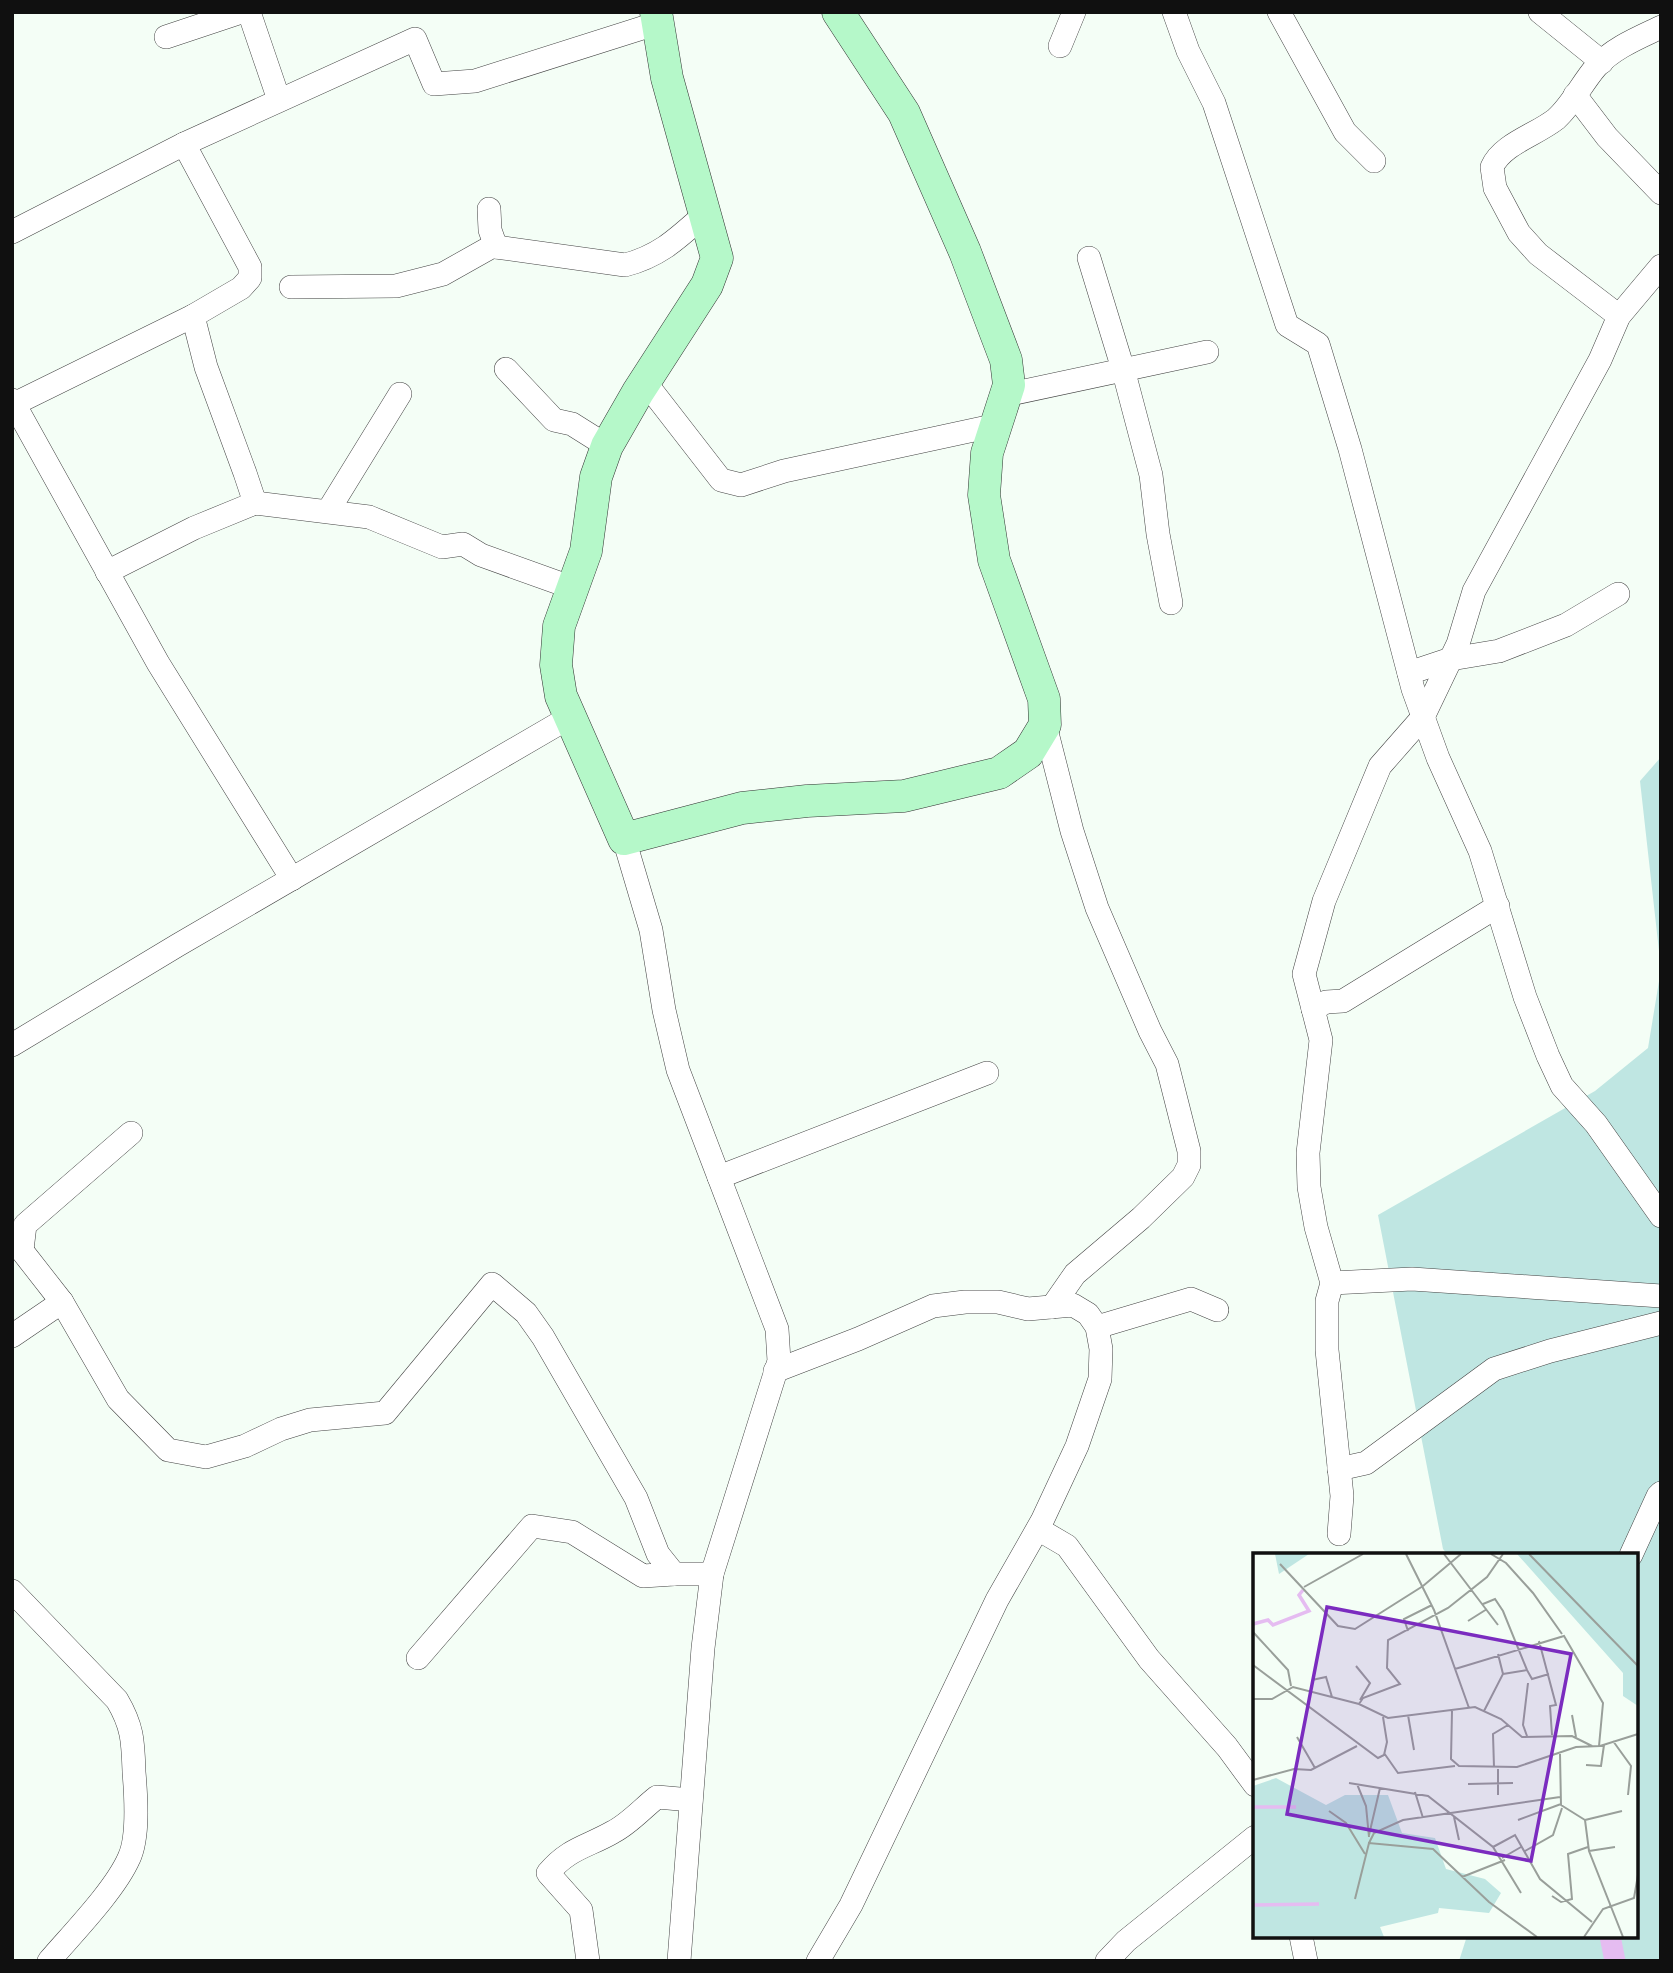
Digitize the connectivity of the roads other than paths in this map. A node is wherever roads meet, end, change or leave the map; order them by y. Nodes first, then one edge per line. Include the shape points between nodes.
1 (241, 12) edge
2 (249, 12) edge
3 (838, 12) edge
4 (1074, 12) edge
5 (1174, 12) edge
6 (1279, 12) edge
7 (1540, 12) edge
8 (657, 18) edge
9 (1661, 27) edge
10 (166, 37) dead end
11 (1060, 46) dead end
12 (1602, 62) junction
13 (1575, 94) junction
14 (279, 100) junction
15 (184, 144) junction
16 (1374, 161) dead end
17 (1661, 193) edge
18 (489, 209) dead end
19 (705, 214) junction
20 (12, 232) edge
21 (496, 247) junction
22 (1089, 258) dead end
23 (1661, 266) edge
24 (291, 287) dead end
25 (192, 316) junction
26 (1619, 316) junction
27 (1206, 352) dead end
28 (506, 369) dead end
29 (1123, 369) junction
30 (645, 382) junction
31 (400, 394) dead end
32 (1006, 395) junction
33 (13, 403) edge
34 (997, 425) junction
35 (607, 446) junction
36 (254, 503) junction
37 (328, 511) junction
38 (107, 572) junction
39 (573, 589) junction
40 (1618, 594) dead end
41 (1171, 603) dead end
42 (1451, 659) junction
43 (1409, 673) junction
44 (570, 717) junction
45 (1423, 717) junction
46 (1045, 725) junction
47 (624, 839) junction
48 (292, 878) junction
49 (1498, 905) junction
50 (1312, 1009) junction
51 (12, 1045) edge
52 (987, 1073) dead end
53 (131, 1133) dead end
54 (719, 1177) junction
55 (1661, 1216) edge
56 (17, 1244) edge
57 (1332, 1283) junction
58 (1661, 1296) edge
59 (62, 1302) junction
60 (1052, 1307) junction
61 (1217, 1310) dead end
62 (1661, 1323) edge
63 (1097, 1327) junction
64 (12, 1336) edge
65 (775, 1371) junction
66 (1339, 1469) junction
67 (1661, 1493) edge
68 (1038, 1529) junction
69 (1339, 1534) dead end
70 (1632, 1553) edge
71 (674, 1574) junction
72 (712, 1574) junction
73 (12, 1591) edge
74 (418, 1657) dead end
75 (1253, 1783) edge
76 (691, 1800) junction
77 (1253, 1839) edge
78 (1301, 1938) edge
79 (49, 1961) edge
80 (588, 1961) edge
81 (679, 1961) edge
82 (818, 1961) edge
83 (1107, 1961) edge
84 (1306, 1961) edge

1 - 10 street
2 - 14 street
3 - 32 street via 910,125 1006,360
4 - 11 street
5 - 43 street via 1214,103 1287,325 1318,344
6 - 16 street via 1345,132
7 - 12 street
8 - 14 street via 475,81 434,85 415,40
8 - 19 street via 667,78
9 - 12 street via 1628,42
12 - 13 street
13 - 17 street via 1607,137
13 - 26 street via 1562,114 1542,131 1495,159 1495,188 1519,233 1538,254
14 - 15 street
15 - 20 street
15 - 25 street via 250,267 250,278 241,288
18 - 21 street
19 - 21 street via 667,248 625,265
19 - 30 street via 717,258 707,285
21 - 24 street via 443,274 396,286
22 - 29 street
23 - 26 street
25 - 33 street
25 - 36 street
26 - 42 street via 1600,360 1474,591
27 - 29 street
28 - 35 street via 554,420 572,424
29 - 32 street
29 - 41 street via 1151,475
30 - 34 street via 721,480 741,485 784,471
30 - 35 street
31 - 37 street
32 - 34 street
33 - 38 street
34 - 46 street via 987,453 984,495 994,560 1044,699
35 - 39 street via 596,477 586,551
36 - 37 street
36 - 38 street via 194,527
37 - 39 street via 369,517 442,547 463,544
38 - 48 street
39 - 44 street via 559,626 556,665
40 - 42 street via 1566,625 1499,651
42 - 43 street
42 - 45 street
43 - 45 street
44 - 47 street
44 - 48 street
45 - 49 street
45 - 50 street via 1380,766 1324,901 1304,974
46 - 47 street via 1028,753 999,773 904,796 742,808
46 - 60 street via 1097,908 1167,1064 1189,1165 1183,1177 1141,1218 1075,1274
47 - 54 street via 651,930 678,1070
48 - 51 street
49 - 50 street via 1343,1001
49 - 55 street via 1525,997 1562,1086 1596,1124
50 - 57 street via 1321,1040 1308,1153 1309,1187
52 - 54 street
53 - 56 street via 25,1225
54 - 65 street via 778,1329
56 - 59 street
57 - 58 street via 1412,1279
57 - 66 street via 1327,1301 1327,1350
59 - 64 street
59 - 71 street via 118,1399 168,1450 206,1457 310,1420 385,1413 492,1284 526,1313 543,1337 636,1498 657,1554
60 - 63 street via 1073,1306 1088,1314
60 - 65 street via 965,1302 933,1307
61 - 63 street via 1191,1298
62 - 66 street via 1494,1369 1366,1463
63 - 68 street via 1100,1379 1077,1446
65 - 72 street
66 - 69 street
67 - 70 street
68 - 75 street via 1067,1546 1150,1658
68 - 82 street via 997,1600 851,1905
71 - 72 street
71 - 74 street via 643,1576 572,1532 532,1526
72 - 76 street
73 - 79 street via 117,1700 132,1737 136,1809 130,1857 115,1882
76 - 80 street via 657,1797 615,1832 579,1847 548,1873 581,1910
76 - 81 street
77 - 83 street
78 - 84 street

